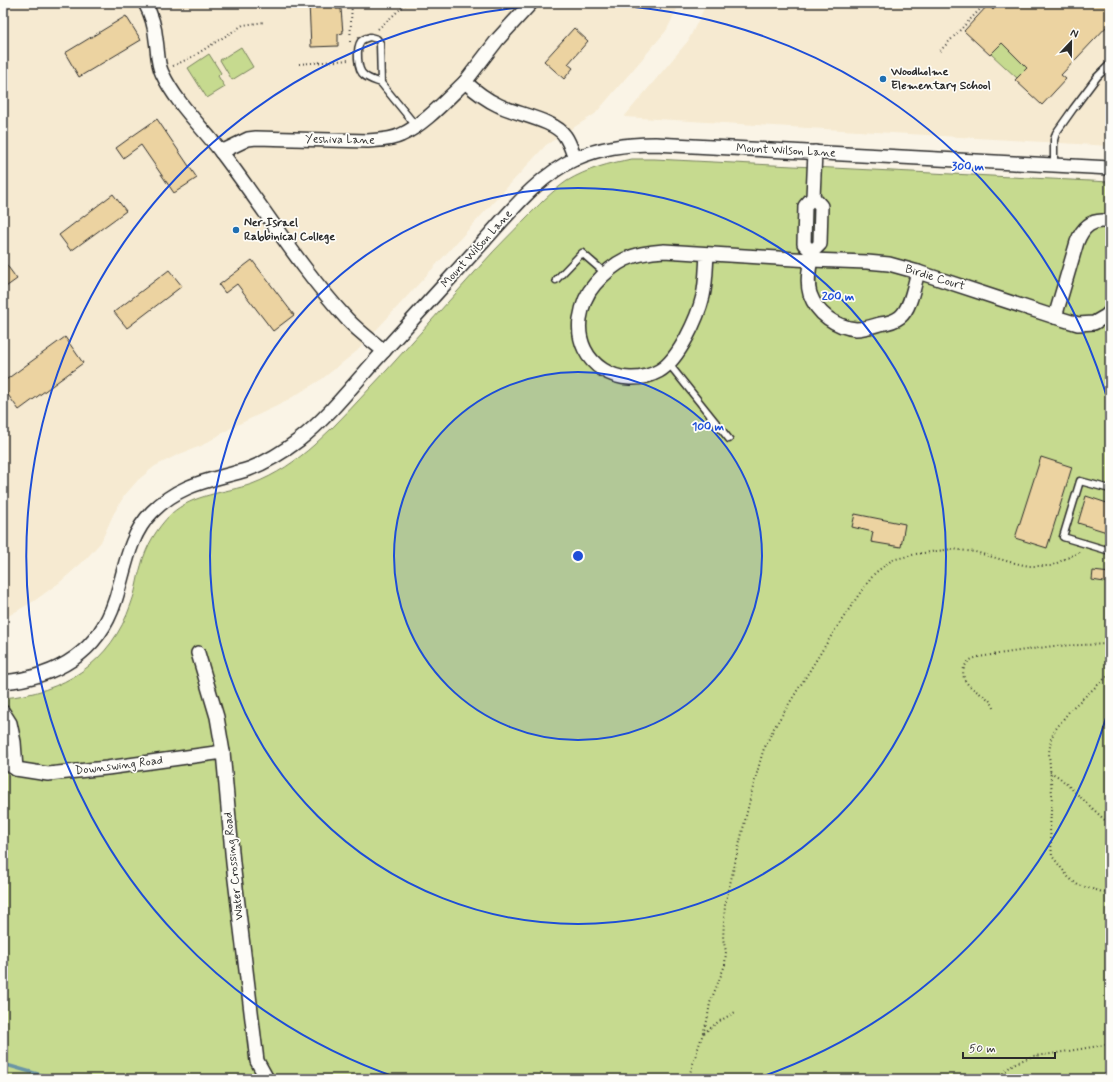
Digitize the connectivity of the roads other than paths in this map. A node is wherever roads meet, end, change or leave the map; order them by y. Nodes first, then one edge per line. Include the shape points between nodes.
1 (145, 3) edge
2 (531, 3) edge
3 (1110, 64) edge
4 (465, 82) junction
5 (381, 83) junction
6 (416, 126) junction
7 (221, 152) junction
8 (815, 152) junction
9 (576, 159) junction
10 (1054, 166) junction
11 (1110, 168) edge
12 (1110, 222) edge
13 (707, 254) junction
14 (811, 256) junction
15 (918, 272) junction
16 (605, 273) junction
17 (556, 280) dead end
18 (1110, 312) edge
19 (1055, 317) junction
20 (384, 351) junction
21 (669, 364) junction
22 (729, 439) dead end
23 (1110, 489) edge
24 (1110, 551) edge
25 (198, 653) dead end
26 (3, 682) edge
27 (3, 712) edge
28 (222, 752) junction
29 (3, 761) edge
30 (16, 770) junction
31 (267, 1079) edge

1 - 7 street via 153,21 160,69 173,93
2 - 4 street, Yeshiva Lane via 498,39
3 - 10 lane via 1097,77 1056,133
4 - 6 street, Yeshiva Lane
4 - 9 street via 481,96 499,106 551,125 560,131 565,135
5 - 5 lane via 380,44 377,40 366,38 359,46 359,68 365,76
5 - 6 lane
6 - 7 street, Yeshiva Lane via 401,135 384,140 248,139
7 - 20 street via 310,275 348,321
8 - 9 street, Mount Wilson Lane via 632,144 611,147
8 - 10 street, Mount Wilson Lane
8 - 14 street via 813,197 821,206 820,244
9 - 20 street, Mount Wilson Lane via 558,168 529,193
10 - 11 street, Mount Wilson Lane
12 - 19 street via 1097,221 1084,229 1077,242
13 - 14 street, Birdie Court
13 - 16 street, Birdie Court via 664,251 639,254 618,263
13 - 21 street, Birdie Court via 705,285 699,311
14 - 15 street, Birdie Court via 889,264
14 - 15 street via 808,287 811,296 824,315 844,327 858,329 900,317 910,302
15 - 19 street, Birdie Court
16 - 17 lane via 582,254
16 - 21 street, Birdie Court via 587,294 581,315 580,334 590,358 602,370 624,378 649,375
18 - 19 street, Birdie Court via 1101,320 1087,324
20 - 26 street, Mount Wilson Lane via 311,430 285,451 248,469 194,484 160,504 142,524 132,542 115,601 100,632 81,653 52,671
21 - 22 lane
23 - 24 lane via 1080,481 1063,537
25 - 28 street, Water Crossing Road via 217,717
27 - 30 street via 10,722
28 - 30 street, Downswing Road via 48,774
28 - 31 street, Water Crossing Road via 257,1061
29 - 30 street, Downswing Road

